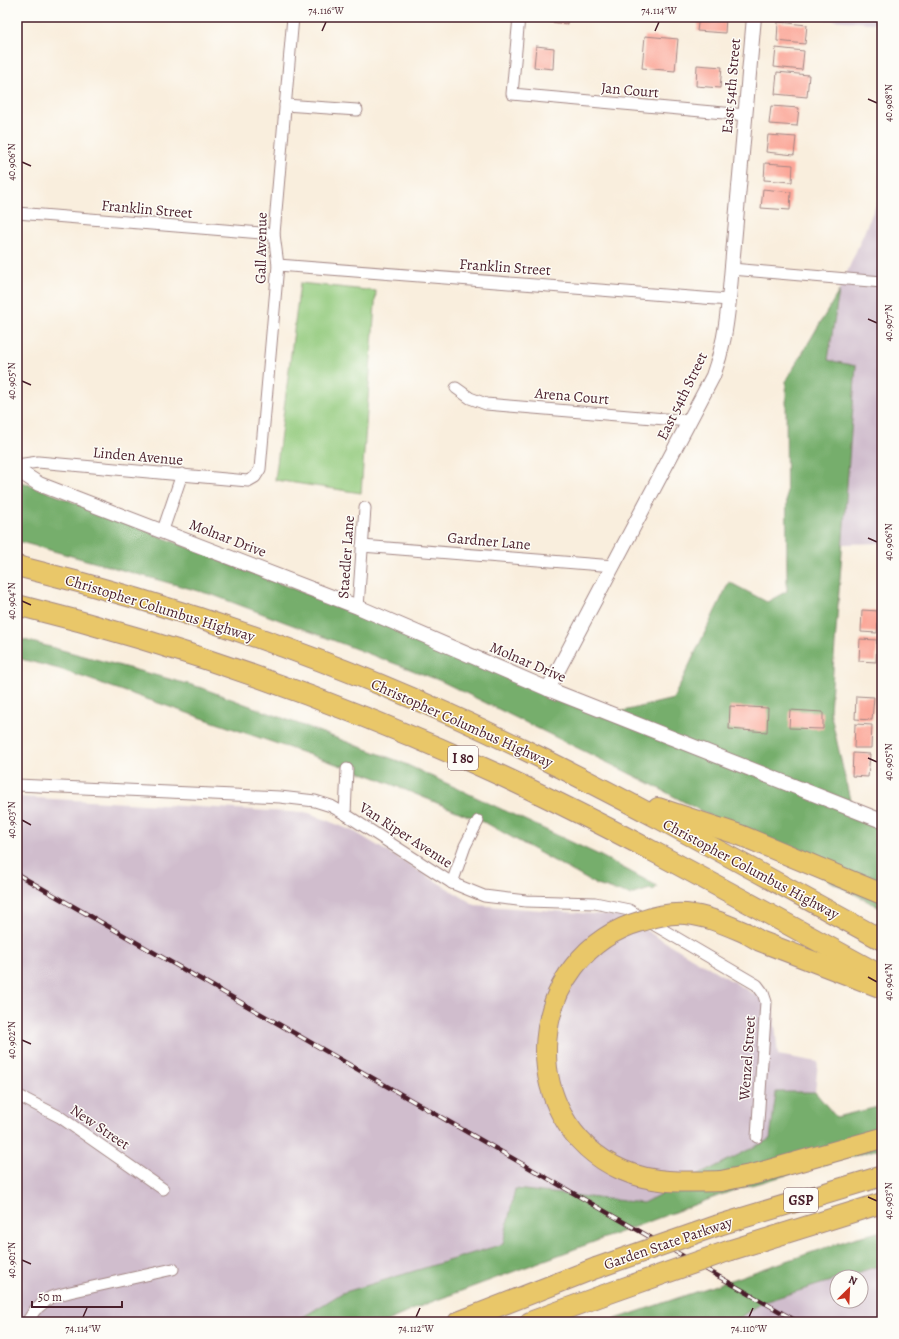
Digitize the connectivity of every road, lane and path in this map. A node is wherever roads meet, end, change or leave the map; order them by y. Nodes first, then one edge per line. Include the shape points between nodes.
1 (293, 17) edge
2 (519, 17) edge
3 (754, 17) edge
4 (285, 105) junction
5 (357, 110) dead end
6 (746, 115) junction
7 (17, 213) edge
8 (274, 234) junction
9 (278, 265) junction
10 (732, 269) junction
11 (882, 282) edge
12 (729, 300) junction
13 (456, 388) dead end
14 (689, 421) junction
15 (17, 465) edge
16 (17, 470) edge
17 (182, 474) junction
18 (255, 477) joint
19 (364, 508) dead end
20 (163, 530) junction
21 (362, 546) junction
22 (17, 566) edge
23 (614, 566) junction
24 (17, 605) edge
25 (358, 607) junction
26 (548, 689) junction
27 (347, 769) dead end
28 (17, 785) edge
29 (607, 792) junction
30 (345, 814) junction
31 (478, 821) dead end
32 (882, 821) edge
33 (452, 883) junction
34 (882, 894) edge
35 (882, 940) edge
36 (882, 976) edge
37 (756, 984) joint
38 (882, 988) edge
39 (17, 1095) edge
40 (757, 1137) dead end
41 (882, 1138) edge
42 (882, 1176) edge
43 (163, 1189) dead end
44 (882, 1203) edge
45 (173, 1269) dead end
46 (27, 1322) edge
47 (458, 1322) edge
48 (530, 1322) edge

1 - 4 street, Gall Avenue
2 - 6 street, Jan Court via 512,94
3 - 6 street, East 54th Street
4 - 5 street
4 - 8 street, Gall Avenue
6 - 10 street, East 54th Street
7 - 8 street, Franklin Street
8 - 9 street, Gall Avenue
9 - 12 street, Franklin Street
9 - 18 street, Gall Avenue via 260,469
10 - 11 street
10 - 12 street, East 54th Street
12 - 14 street, East 54th Street via 721,356
13 - 14 street, Arena Court via 470,398 486,404
14 - 23 street, East 54th Street
15 - 17 street, Linden Avenue via 38,462
16 - 20 street, Molnar Drive via 39,484
17 - 18 street, Linden Avenue via 248,481
17 - 20 street
19 - 21 street, Staedler Lane
20 - 25 street, Molnar Drive
21 - 23 street, Gardner Lane
21 - 25 street, Staedler Lane
22 - 29 highway, Christopher Columbus Highway / I 80 via 170,609 342,670 481,729
23 - 26 street, East 54th Street
24 - 36 highway, Christopher Columbus Highway / I 80 via 139,638 228,667 426,742 583,816
25 - 26 street, Molnar Drive
26 - 32 street, Molnar Drive
27 - 30 street
28 - 30 street, Van Riper Avenue via 280,797 315,801
29 - 34 highway via 740,835
29 - 35 highway, Christopher Columbus Highway / I 80
30 - 33 street, Van Riper Avenue
31 - 33 street via 464,846
33 - 37 street, Van Riper Avenue via 484,896 526,901 595,903 629,910
37 - 40 street, Wenzel Street via 766,1002
38 - 41 highway, bridge via 760,941 715,919 686,914 659,916 629,924 607,935 583,953 565,978 552,1007 546,1039 547,1074 557,1104 575,1133 594,1153 622,1170 653,1180 721,1181 755,1174
39 - 43 street, New Street via 60,1117
42 - 47 highway, Garden State Parkway / GSP, bridge via 719,1225 596,1268
44 - 48 highway, Garden State Parkway / GSP, bridge via 731,1250
45 - 46 street via 51,1297 35,1310

